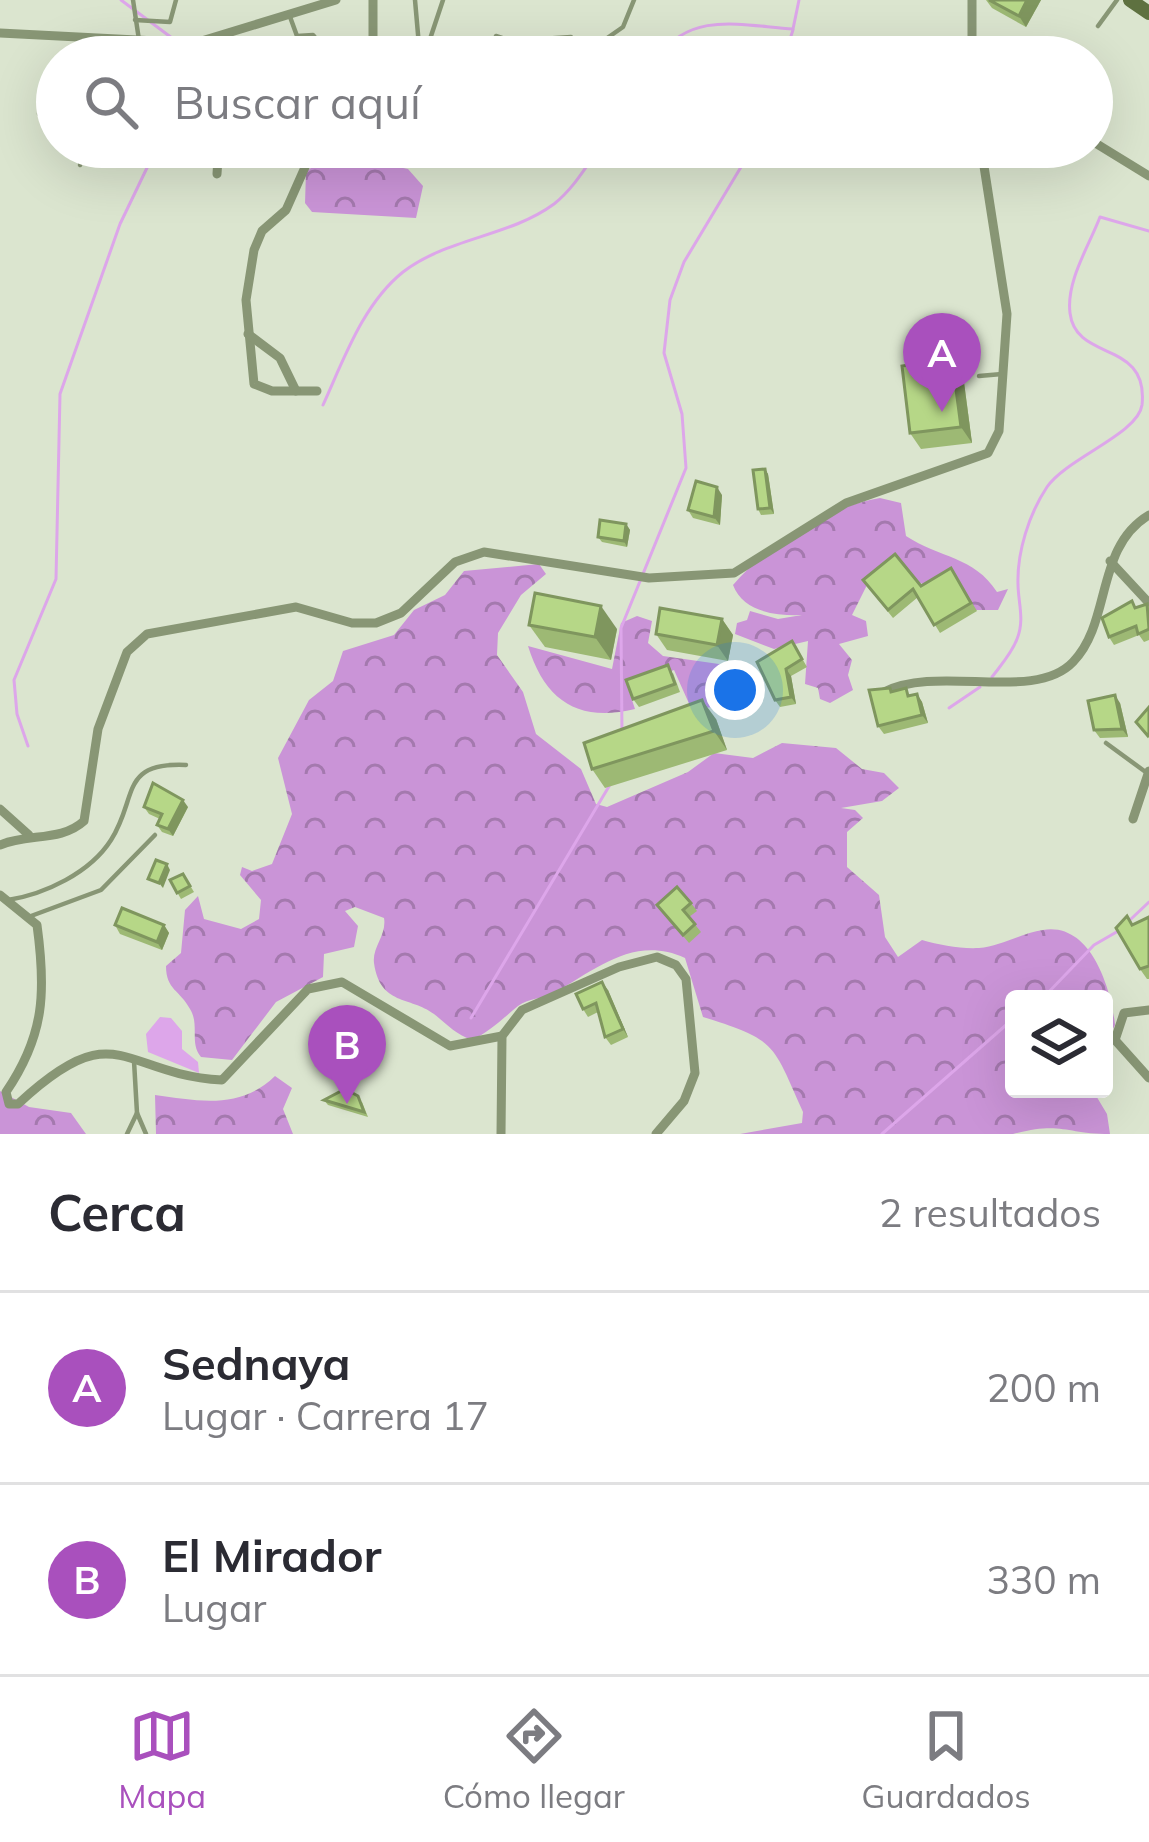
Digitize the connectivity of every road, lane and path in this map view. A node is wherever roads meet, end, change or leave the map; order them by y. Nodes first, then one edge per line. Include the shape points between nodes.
1 (134, 0) edge
2 (176, 0) edge
3 (336, 0) edge
4 (373, 0) edge
5 (415, 0) edge
6 (443, 0) edge
7 (634, 0) edge
8 (972, 0) edge
9 (1117, 0) edge
10 (1130, 0) edge
11 (1149, 13) edge
12 (289, 14) junction
13 (135, 20) junction
14 (1097, 26) dead end
15 (0, 33) edge
16 (60, 36) edge
17 (138, 36) edge
18 (208, 36) edge
19 (297, 36) edge
20 (373, 36) edge
21 (419, 36) edge
22 (430, 36) edge
23 (613, 36) edge
24 (972, 36) edge
25 (1113, 154) edge
26 (218, 168) edge
27 (304, 168) edge
28 (984, 168) edge
29 (218, 174) dead end
30 (1149, 176) edge
31 (248, 334) junction
32 (1002, 374) junction
33 (979, 376) dead end
34 (296, 391) junction
35 (317, 391) dead end
36 (1149, 515) edge
37 (1111, 562) junction
38 (1149, 603) edge
39 (883, 692) edge
40 (1106, 743) edge
41 (186, 765) dead end
42 (1148, 772) edge
43 (0, 809) edge
44 (1133, 820) dead end
45 (29, 835) junction
46 (154, 836) edge
47 (0, 845) edge
48 (4, 898) edge
49 (31, 916) junction
50 (1149, 1010) edge
51 (502, 1036) junction
52 (134, 1055) junction
53 (1149, 1078) edge
54 (137, 1113) junction
55 (127, 1134) edge
56 (146, 1134) edge
57 (501, 1134) edge
58 (656, 1134) edge

1 - 13 lane
2 - 13 lane via 170,22
3 - 12 street
4 - 20 street
5 - 21 lane
6 - 22 lane
7 - 23 lane
8 - 24 street
9 - 14 lane
10 - 11 main road
12 - 18 street
12 - 19 lane
13 - 17 lane
15 - 16 street
25 - 30 street
26 - 29 street
27 - 31 street via 286,210 254,250
28 - 32 street via 1006,297
31 - 34 street via 280,358
31 - 34 street via 254,384
32 - 33 lane
32 - 45 street via 999,431 988,453 846,503 734,573 649,578 484,552 455,562 401,613 376,623 296,607 147,634 127,652 98,729 84,821 56,836
34 - 35 street
36 - 37 street
37 - 38 street
37 - 39 street via 1074,662 1035,680 908,680
40 - 42 lane
41 - 48 lane via 158,764 136,780 100,853 53,886
42 - 44 street
43 - 45 street
45 - 47 street
46 - 49 lane via 101,890
48 - 49 street
49 - 52 street via 44,1001 31,1052 6,1092 9,1104 70,1061
50 - 53 street via 1124,1012 1114,1040
51 - 52 street via 450,1046 342,982 308,989 222,1081
51 - 57 street
51 - 58 street via 522,1010 619,967 657,957 676,965 688,990 695,1073
52 - 54 lane
54 - 55 lane
54 - 56 lane

